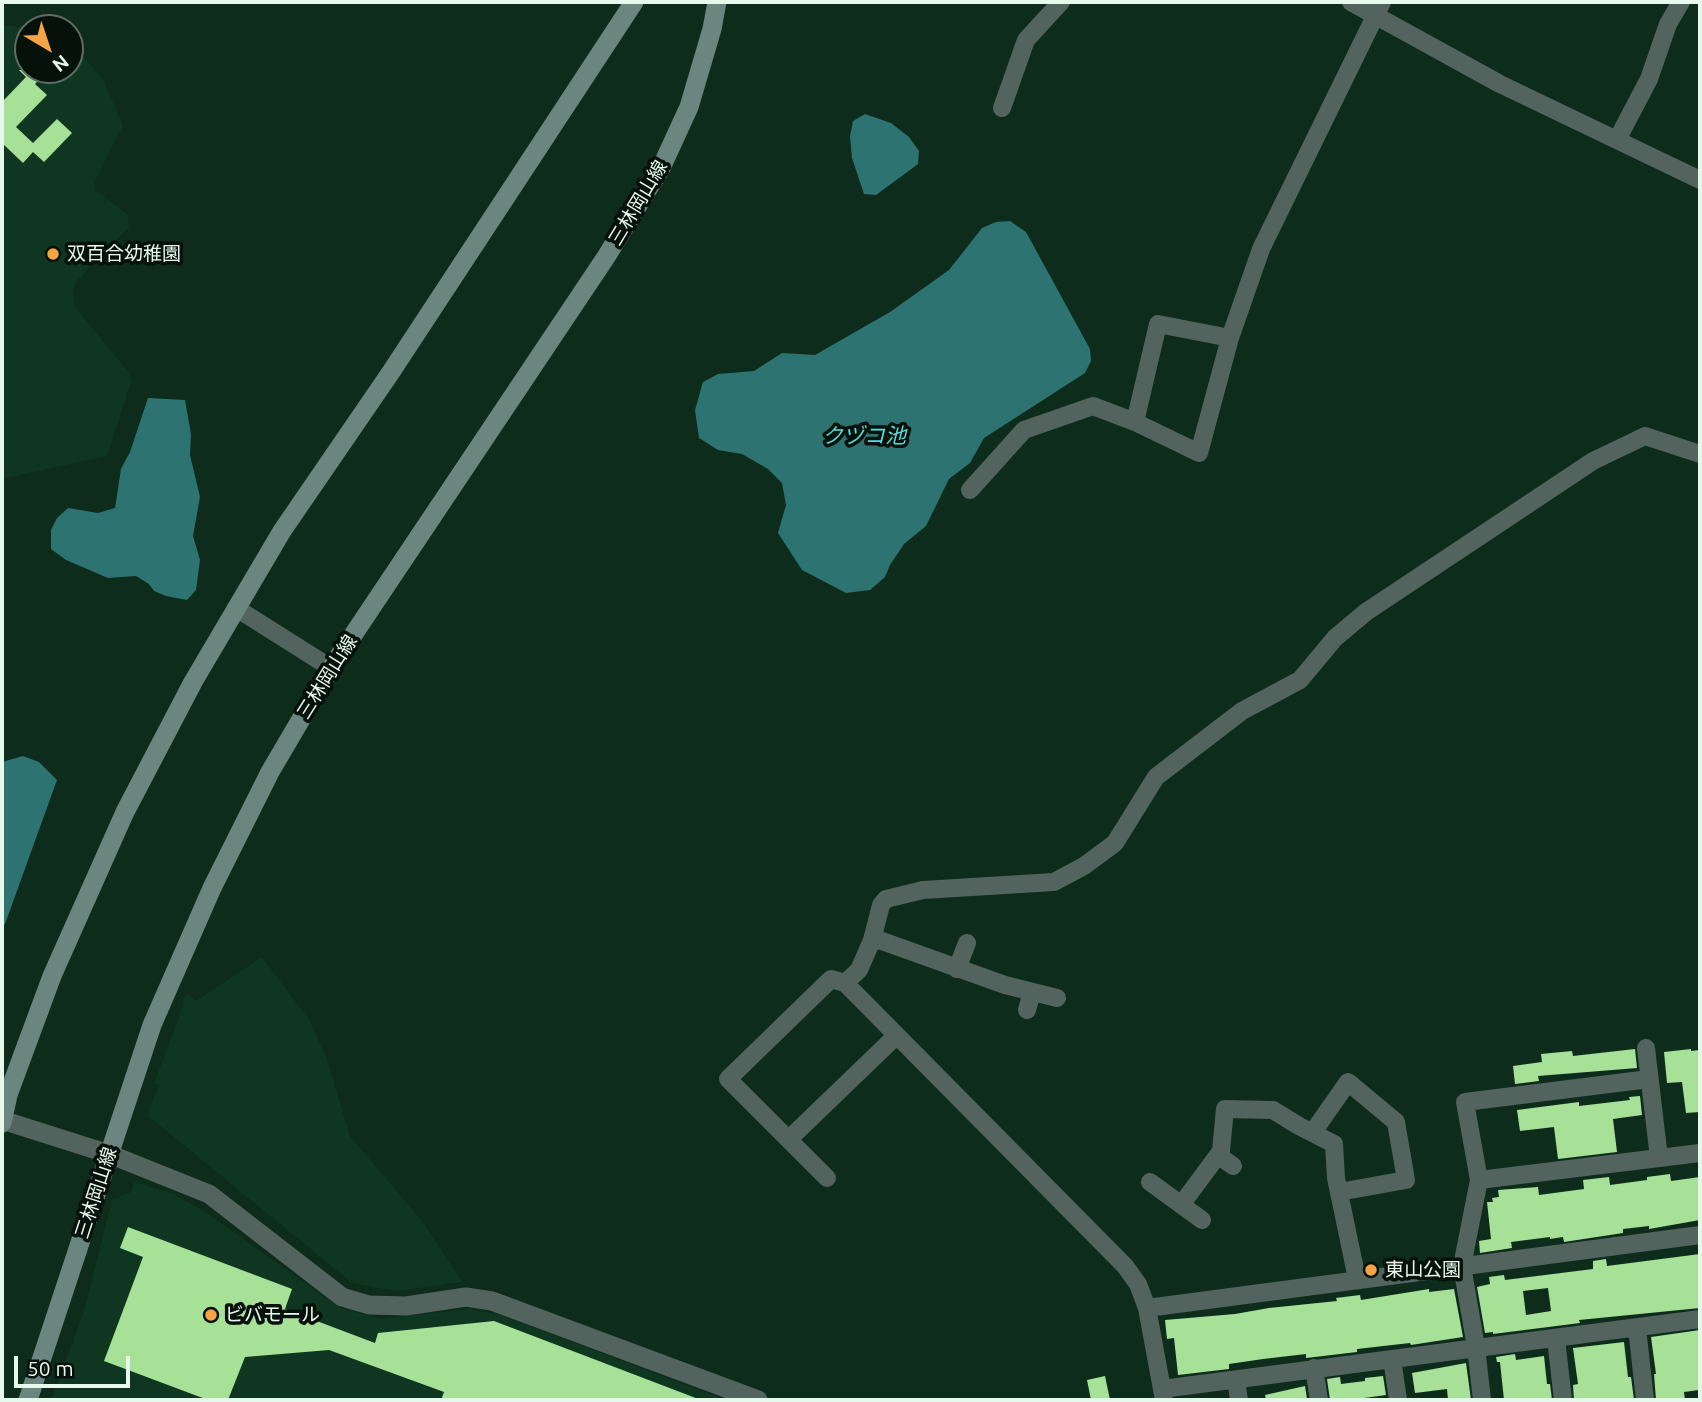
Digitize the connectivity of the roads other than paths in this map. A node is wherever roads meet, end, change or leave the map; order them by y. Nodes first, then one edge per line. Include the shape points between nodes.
1 (634, 2) edge
2 (718, 2) edge
3 (1061, 2) edge
4 (1351, 2) edge
5 (1681, 2) edge
6 (1378, 9) edge
7 (1002, 108) dead end
8 (1617, 139) junction
9 (1700, 180) edge
10 (1230, 338) junction
11 (1135, 422) junction
12 (1700, 454) edge
13 (970, 490) dead end
14 (236, 608) junction
15 (331, 668) junction
16 (872, 940) junction
17 (967, 943) dead end
18 (957, 969) junction
19 (845, 983) junction
20 (1032, 992) junction
21 (1057, 998) dead end
22 (1027, 1010) dead end
23 (896, 1036) junction
24 (1646, 1048) dead end
25 (1649, 1079) junction
26 (2, 1121) edge
27 (1313, 1132) junction
28 (789, 1139) junction
29 (1700, 1153) edge
30 (109, 1154) junction
31 (1659, 1158) junction
32 (827, 1178) dead end
33 (1479, 1180) junction
34 (1150, 1182) dead end
35 (1339, 1192) junction
36 (1181, 1205) junction
37 (1202, 1220) dead end
38 (1700, 1235) edge
39 (1462, 1266) junction
40 (1357, 1279) junction
41 (1147, 1308) junction
42 (1700, 1319) edge
43 (1637, 1328) junction
44 (1556, 1339) junction
45 (1476, 1347) junction
46 (1392, 1359) junction
47 (1314, 1368) junction
48 (1236, 1380) junction
49 (1163, 1395) edge
50 (28, 1400) edge
51 (758, 1400) edge
52 (1239, 1400) edge
53 (1319, 1400) edge
54 (1398, 1400) edge
55 (1482, 1400) edge
56 (1563, 1400) edge
57 (1645, 1400) edge

1 - 14 main road via 282,531
2 - 15 main road, 三林岡山線 via 689,107 660,168 606,257
3 - 7 street via 1026,40
4 - 6 street
5 - 8 street via 1668,24 1649,79
6 - 8 street via 1500,84
6 - 10 street via 1261,249
8 - 9 street
10 - 11 street via 1158,324
10 - 11 street via 1199,453
11 - 13 street via 1093,406 1024,430
12 - 16 street via 1645,436 1593,461 1366,612 1335,638 1300,680 1242,711 1156,777 1115,843 1084,866 1054,883 923,890 886,898
14 - 15 street
14 - 26 main road via 125,812 52,976
15 - 30 main road, 三林岡山線 via 270,772 212,888 152,1025
16 - 18 street
16 - 19 street via 859,970
17 - 18 street
18 - 20 street
19 - 23 street
19 - 28 street via 831,979 728,1079
20 - 21 street
20 - 22 street
23 - 28 street
23 - 41 street via 1125,1266
24 - 25 street
25 - 31 street
25 - 33 street via 1465,1102
26 - 30 street
27 - 35 street via 1334,1144
27 - 35 street via 1348,1082 1396,1122 1406,1180
27 - 36 street via 1273,1110 1226,1109 1225,1160
28 - 32 street
29 - 31 street
30 - 50 main road, 三林岡山線
30 - 51 street via 209,1194 342,1297 369,1305 405,1306 466,1297 492,1300
31 - 33 street
33 - 39 street
34 - 36 street
35 - 40 street
36 - 37 street
38 - 39 street
39 - 40 street
39 - 45 street
40 - 41 street
41 - 49 street
42 - 43 street
43 - 44 street
43 - 57 street
44 - 45 street
44 - 56 street
45 - 46 street
45 - 55 street
46 - 47 street
46 - 54 street
47 - 48 street
47 - 53 street
48 - 49 street
48 - 52 street

